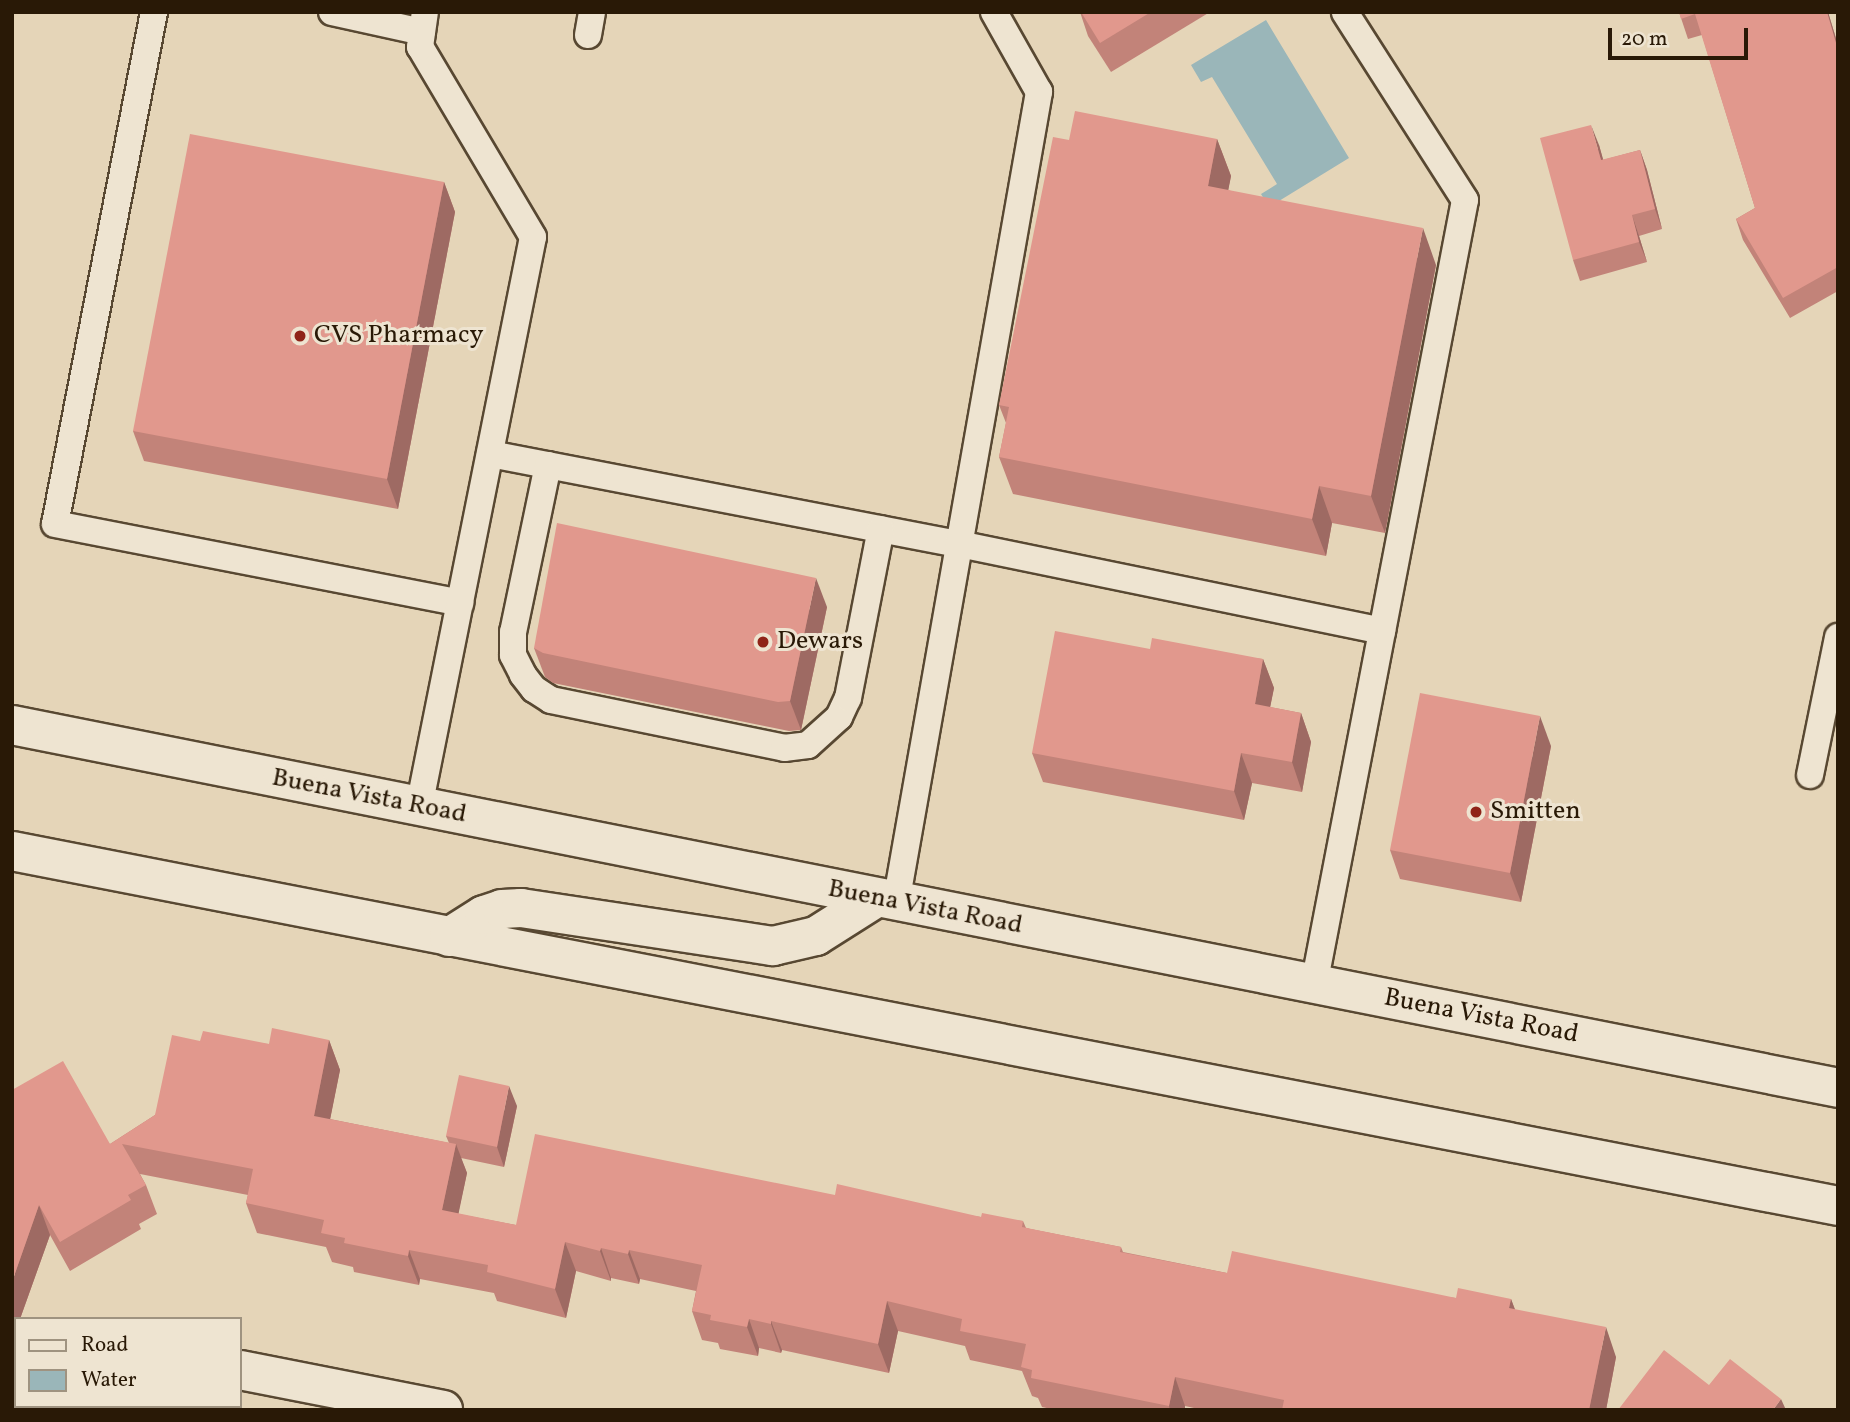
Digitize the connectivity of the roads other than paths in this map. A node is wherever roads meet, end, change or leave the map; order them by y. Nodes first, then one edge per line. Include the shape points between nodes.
1 (154, 12) edge
2 (332, 12) edge
3 (994, 12) edge
4 (1345, 12) edge
5 (423, 22) edge
6 (490, 454) junction
7 (548, 465) junction
8 (881, 528) junction
9 (959, 544) junction
10 (460, 603) junction
11 (1382, 631) junction
12 (1838, 637) edge
13 (12, 725) edge
14 (1810, 775) dead end
15 (419, 807) junction
16 (12, 851) edge
17 (886, 900) junction
18 (449, 937) junction
19 (1314, 985) junction
20 (1838, 1088) edge
21 (1838, 1206) edge
22 (242, 1370) edge
23 (443, 1410) edge

1 - 10 lane via 55,524
2 - 5 lane
3 - 9 lane via 1039,92
4 - 11 lane via 1465,200
5 - 6 lane via 420,47 534,237
6 - 7 lane
6 - 10 lane
7 - 8 lane
7 - 8 lane via 513,632 513,655 534,689 551,700 784,748 808,745 826,732 844,707
8 - 9 lane
9 - 11 lane
9 - 17 lane
10 - 15 lane
11 - 19 lane
12 - 14 lane
13 - 15 main road, Buena Vista Road
15 - 17 main road, Buena Vista Road
16 - 18 main road
17 - 18 main road via 816,936 773,946 521,908 484,915
17 - 19 main road, Buena Vista Road
18 - 21 main road
19 - 20 main road, Buena Vista Road
22 - 23 main road

